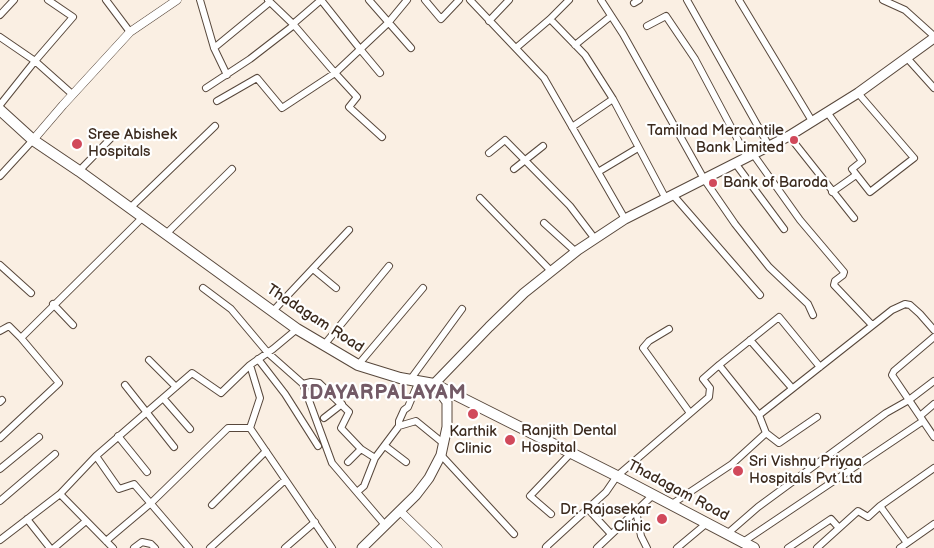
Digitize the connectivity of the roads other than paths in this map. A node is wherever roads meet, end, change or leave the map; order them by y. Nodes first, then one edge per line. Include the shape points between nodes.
1 (14, 0) edge
2 (48, 0) edge
3 (106, 0) edge
4 (200, 0) edge
5 (321, 0) edge
6 (368, 0) edge
7 (407, 0) edge
8 (425, 0) edge
9 (459, 0) edge
10 (470, 0) edge
11 (509, 0) edge
12 (569, 0) edge
13 (601, 0) edge
14 (688, 0) edge
15 (739, 0) edge
16 (883, 0) edge
17 (172, 1) edge
18 (269, 1) edge
19 (0, 14) edge
20 (611, 16) junction
21 (550, 19) junction
22 (489, 21) junction
23 (388, 23) junction
24 (293, 25) junction
25 (647, 26) dead end
26 (130, 32) junction
27 (0, 36) edge
28 (933, 40) edge
29 (575, 44) junction
30 (214, 48) junction
31 (411, 48) dead end
32 (516, 48) junction
33 (360, 50) junction
34 (907, 58) junction
35 (34, 61) junction
36 (335, 73) junction
37 (380, 73) dead end
38 (227, 75) junction
39 (206, 88) dead end
40 (934, 88) edge
41 (858, 93) junction
42 (72, 94) junction
43 (613, 99) junction
44 (217, 101) dead end
45 (0, 105) edge
46 (0, 110) edge
47 (828, 112) junction
48 (812, 121) junction
49 (215, 126) dead end
50 (572, 127) junction
51 (114, 135) dead end
52 (789, 136) junction
53 (382, 137) dead end
54 (33, 140) junction
55 (543, 146) dead end
56 (769, 146) junction
57 (638, 148) junction
58 (489, 152) dead end
59 (750, 156) junction
60 (525, 160) junction
61 (735, 163) junction
62 (232, 169) dead end
63 (514, 169) dead end
64 (79, 171) junction
65 (598, 172) junction
66 (856, 175) junction
67 (0, 176) edge
68 (704, 179) junction
69 (832, 192) junction
70 (669, 197) junction
71 (480, 198) dead end
72 (130, 208) junction
73 (143, 217) junction
74 (854, 218) dead end
75 (625, 219) junction
76 (544, 223) dead end
77 (784, 228) dead end
78 (349, 230) dead end
79 (166, 234) junction
80 (596, 239) junction
81 (576, 252) junction
82 (0, 265) edge
83 (390, 266) dead end
84 (313, 269) junction
85 (550, 271) junction
86 (203, 288) dead end
87 (336, 288) dead end
88 (423, 288) dead end
89 (31, 293) dead end
90 (760, 295) dead end
91 (53, 304) junction
92 (462, 309) dead end
93 (274, 312) junction
94 (813, 315) dead end
95 (73, 325) dead end
96 (872, 325) junction
97 (297, 329) junction
98 (669, 329) dead end
99 (934, 330) edge
100 (0, 331) edge
101 (934, 337) edge
102 (20, 338) junction
103 (750, 340) junction
104 (324, 345) junction
105 (268, 353) junction
106 (258, 359) junction
107 (149, 360) dead end
108 (250, 365) junction
109 (358, 365) junction
110 (719, 365) junction
111 (820, 367) junction
112 (415, 380) junction
113 (934, 381) edge
114 (303, 384) junction
115 (434, 384) junction
116 (125, 386) dead end
117 (176, 387) junction
118 (792, 388) junction
119 (163, 398) junction
120 (909, 400) junction
121 (342, 404) junction
122 (934, 404) edge
123 (146, 412) junction
124 (690, 413) junction
125 (759, 415) junction
126 (817, 417) dead end
127 (324, 418) dead end
128 (922, 418) junction
129 (399, 426) junction
130 (250, 428) junction
131 (190, 429) dead end
132 (766, 433) junction
133 (118, 436) junction
134 (39, 437) dead end
135 (934, 437) edge
136 (0, 438) edge
137 (443, 443) junction
138 (318, 446) dead end
139 (384, 446) junction
140 (174, 447) dead end
141 (361, 450) junction
142 (266, 452) junction
143 (571, 453) junction
144 (55, 454) dead end
145 (441, 455) junction
146 (96, 456) junction
147 (376, 458) junction
148 (348, 462) dead end
149 (406, 462) dead end
150 (934, 468) edge
151 (0, 469) edge
152 (147, 472) dead end
153 (617, 476) junction
154 (285, 480) junction
155 (356, 492) junction
156 (60, 494) junction
157 (654, 495) junction
158 (0, 501) edge
159 (151, 503) junction
160 (672, 504) junction
161 (212, 505) dead end
162 (880, 506) junction
163 (588, 509) junction
164 (400, 511) junction
165 (636, 511) junction
166 (551, 514) dead end
167 (27, 519) junction
168 (86, 521) junction
169 (314, 522) junction
170 (706, 523) junction
171 (934, 524) edge
172 (385, 525) junction
173 (839, 528) junction
174 (514, 534) dead end
175 (611, 534) junction
176 (727, 534) junction
177 (0, 540) edge
178 (106, 541) junction
179 (743, 542) junction
180 (907, 543) junction
181 (366, 546) edge
182 (50, 548) edge
183 (54, 548) edge
184 (112, 548) edge
185 (134, 548) edge
186 (155, 548) edge
187 (189, 548) edge
188 (210, 548) edge
189 (285, 548) edge
190 (332, 548) edge
191 (438, 548) edge
192 (547, 548) edge
193 (596, 548) edge
194 (647, 548) edge
195 (677, 548) edge
196 (754, 548) edge
197 (788, 548) edge
198 (817, 548) edge
199 (900, 548) edge

1 - 19 street
2 - 35 street via 73,16
3 - 26 street
4 - 30 street
5 - 24 street
5 - 33 street
6 - 23 street
7 - 23 street
8 - 9 street via 441,19
10 - 22 street
11 - 22 street
12 - 21 street
13 - 20 street
14 - 56 street
15 - 48 street
16 - 28 street via 905,10
17 - 26 street
18 - 24 street
18 - 30 street
20 - 29 street
20 - 68 street
21 - 29 street
21 - 32 street
22 - 32 street
23 - 31 street
23 - 33 street
24 - 36 street
24 - 38 street
25 - 59 street via 666,16 696,59
26 - 42 street
27 - 35 street
28 - 34 main road
29 - 43 street via 585,54
30 - 38 street
32 - 50 street via 544,78
33 - 36 street
33 - 37 street
34 - 40 street
34 - 41 main road
35 - 42 street
35 - 45 street
36 - 44 street via 282,108 257,78
36 - 53 street via 357,97 349,107
38 - 39 street
41 - 47 main road
41 - 66 street via 914,158 870,192
42 - 54 street
43 - 50 street
43 - 57 street
46 - 54 main road, Thadagam Road
47 - 48 main road
47 - 66 street via 862,161 852,170
48 - 52 main road
49 - 72 street
50 - 65 street
51 - 64 street
52 - 56 main road
52 - 69 street
54 - 64 main road, Thadagam Road
54 - 67 street
55 - 60 street
56 - 59 main road
57 - 65 street
57 - 70 street
58 - 60 street via 505,140
59 - 61 main road
59 - 96 street via 844,272 834,284
60 - 63 street
60 - 80 street via 570,206
61 - 68 main road
61 - 77 street
62 - 79 street
64 - 72 main road, Thadagam Road
65 - 75 street
66 - 69 street
68 - 70 main road
68 - 94 street via 769,267 808,304
69 - 74 street
70 - 75 main road
70 - 90 street
71 - 85 street
72 - 73 main road, Thadagam Road
73 - 79 main road, Thadagam Road
73 - 91 street
75 - 80 main road
76 - 81 street
78 - 84 street
79 - 93 main road, Thadagam Road
80 - 81 main road
81 - 85 main road
82 - 89 street
83 - 104 street
84 - 87 street
84 - 93 street
85 - 115 main road via 489,326
86 - 105 street via 231,309
88 - 109 street
91 - 95 street
91 - 102 street
92 - 112 street
93 - 97 main road, Thadagam Road
96 - 99 street via 905,304 910,305
96 - 111 street
97 - 104 main road, Thadagam Road
97 - 105 street
98 - 124 street via 643,348
100 - 102 street via 9,326
101 - 120 street via 892,375
102 - 136 street via 58,383
103 - 110 street
103 - 111 street via 779,316
103 - 118 street
104 - 109 main road, Thadagam Road
105 - 106 street
105 - 114 street
106 - 108 street
106 - 138 street
107 - 117 street
108 - 117 street via 221,393 192,373
108 - 130 street via 260,398
109 - 112 main road, Thadagam Road
110 - 124 street via 703,379 710,388 710,397
110 - 125 street
111 - 118 street
112 - 115 main road, Thadagam Road
112 - 129 street
113 - 120 street
114 - 121 street via 319,383
114 - 155 street via 332,463
115 - 137 main road via 447,402
115 - 143 main road, Thadagam Road
116 - 123 street
117 - 119 street
118 - 125 street
119 - 123 street
119 - 131 street
120 - 128 street
120 - 176 street via 886,413 758,507
121 - 127 street
121 - 141 street via 350,412 342,428
122 - 128 street
123 - 133 street
123 - 140 street
124 - 153 street
125 - 132 street
126 - 132 street via 779,443
128 - 135 street
128 - 179 street
129 - 137 street via 416,422
129 - 139 street
130 - 142 street
130 - 159 street via 228,428
132 - 160 street via 732,464
133 - 146 street
133 - 152 street
134 - 151 street
137 - 145 main road
139 - 147 street
139 - 149 street
141 - 147 street
141 - 148 street
142 - 154 street
142 - 161 street
143 - 153 main road, Thadagam Road
143 - 166 street via 530,496
144 - 158 street
145 - 164 main road via 416,496
145 - 174 street
146 - 156 street
146 - 159 street via 119,489 134,484
147 - 155 street via 364,486
150 - 162 street
153 - 157 main road, Thadagam Road
153 - 163 street
154 - 169 street
154 - 188 street
155 - 172 street
156 - 167 street
156 - 168 street
157 - 160 main road, Thadagam Road
157 - 165 street
159 - 178 street
159 - 187 street
160 - 170 main road, Thadagam Road
162 - 173 street via 868,517 858,510
162 - 180 street
163 - 175 street
163 - 192 street
164 - 172 main road
164 - 191 street
165 - 175 street
165 - 194 street
167 - 177 street
167 - 182 street
168 - 178 street
168 - 183 street
169 - 189 street
169 - 190 street
170 - 176 main road, Thadagam Road
170 - 195 street
171 - 180 street
172 - 181 main road
173 - 197 street via 831,519
173 - 198 street
175 - 193 street
176 - 179 main road, Thadagam Road
178 - 184 street
179 - 196 main road, Thadagam Road
180 - 199 street
185 - 186 street via 142,542

